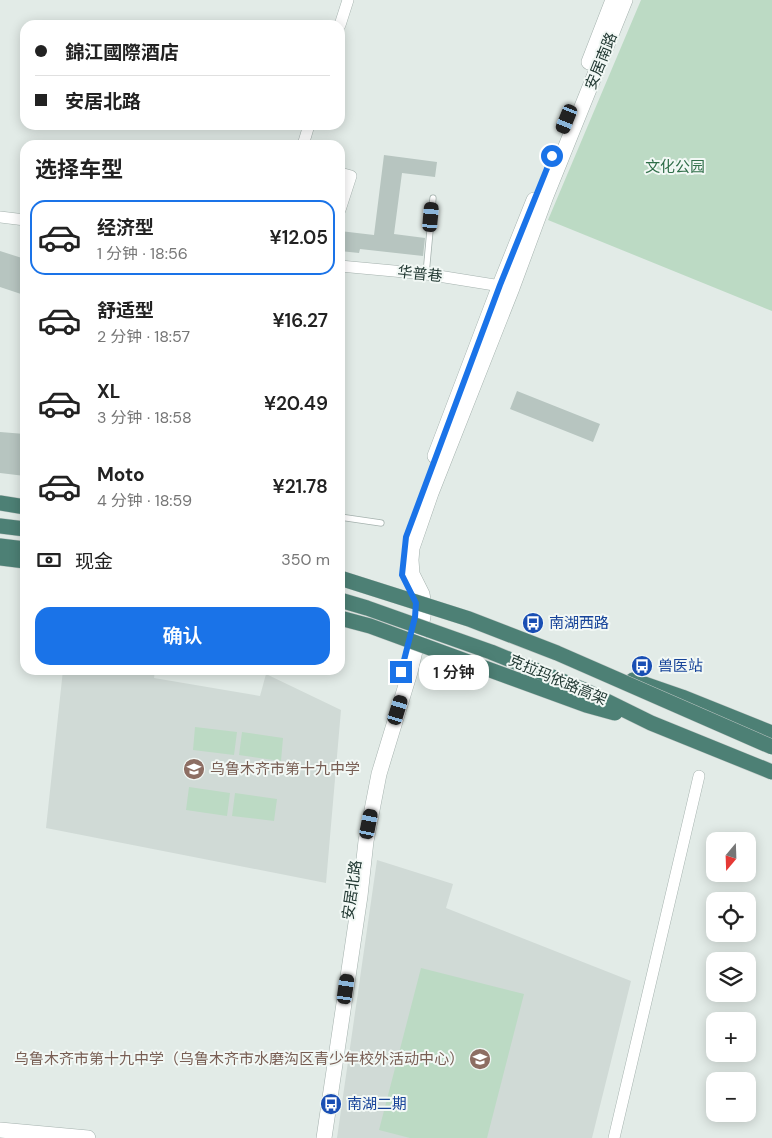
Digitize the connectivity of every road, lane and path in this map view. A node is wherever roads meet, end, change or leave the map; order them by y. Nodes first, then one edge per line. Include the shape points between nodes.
1 (348, 0) edge
2 (613, 0) edge
3 (625, 0) edge
4 (342, 20) edge
5 (345, 174) edge
6 (345, 195) edge
7 (432, 198) dead end
8 (0, 217) edge
9 (20, 219) edge
10 (345, 266) edge
11 (426, 274) junction
12 (506, 286) junction
13 (0, 503) edge
14 (20, 506) edge
15 (345, 518) edge
16 (381, 523) dead end
17 (0, 526) edge
18 (20, 528) edge
19 (0, 546) edge
20 (20, 548) edge
21 (0, 558) edge
22 (20, 560) edge
23 (345, 570) edge
24 (345, 580) edge
25 (345, 601) edge
26 (345, 619) edge
27 (469, 619) junction
28 (417, 623) junction
29 (558, 653) junction
30 (651, 723) junction
31 (772, 733) edge
32 (772, 747) edge
33 (747, 762) junction
34 (772, 772) edge
35 (700, 776) dead end
36 (772, 776) edge
37 (0, 1130) edge
38 (88, 1138) edge
39 (317, 1138) edge
40 (324, 1138) edge
41 (614, 1138) edge

1 - 4 street
2 - 12 street, 安居南路
3 - 12 street, 安居南路
5 - 6 street via 351,176
7 - 11 lane
8 - 9 street
10 - 11 street, 华普巷
11 - 12 street, 华普巷
12 - 28 street, 安居南路 via 406,537 402,575 416,603
13 - 14 highway
15 - 16 lane
17 - 18 highway
19 - 20 highway
21 - 22 highway
23 - 27 highway, bridge
24 - 27 highway, 克拉玛依路高架, bridge
25 - 30 highway, 克拉玛依路高架, bridge via 492,652 584,690
26 - 30 highway, bridge via 586,705
27 - 29 highway, 克拉玛依路高架, bridge
28 - 39 street, 安居北路 via 371,774
28 - 40 street, 安居北路 via 410,672 379,774 366,841
29 - 31 highway, bridge
29 - 32 highway, 克拉玛依路高架, bridge
30 - 33 highway, 克拉玛依路高架, bridge
33 - 34 highway, 克拉玛依路高架, bridge
33 - 36 highway, bridge
35 - 41 street
37 - 38 street

